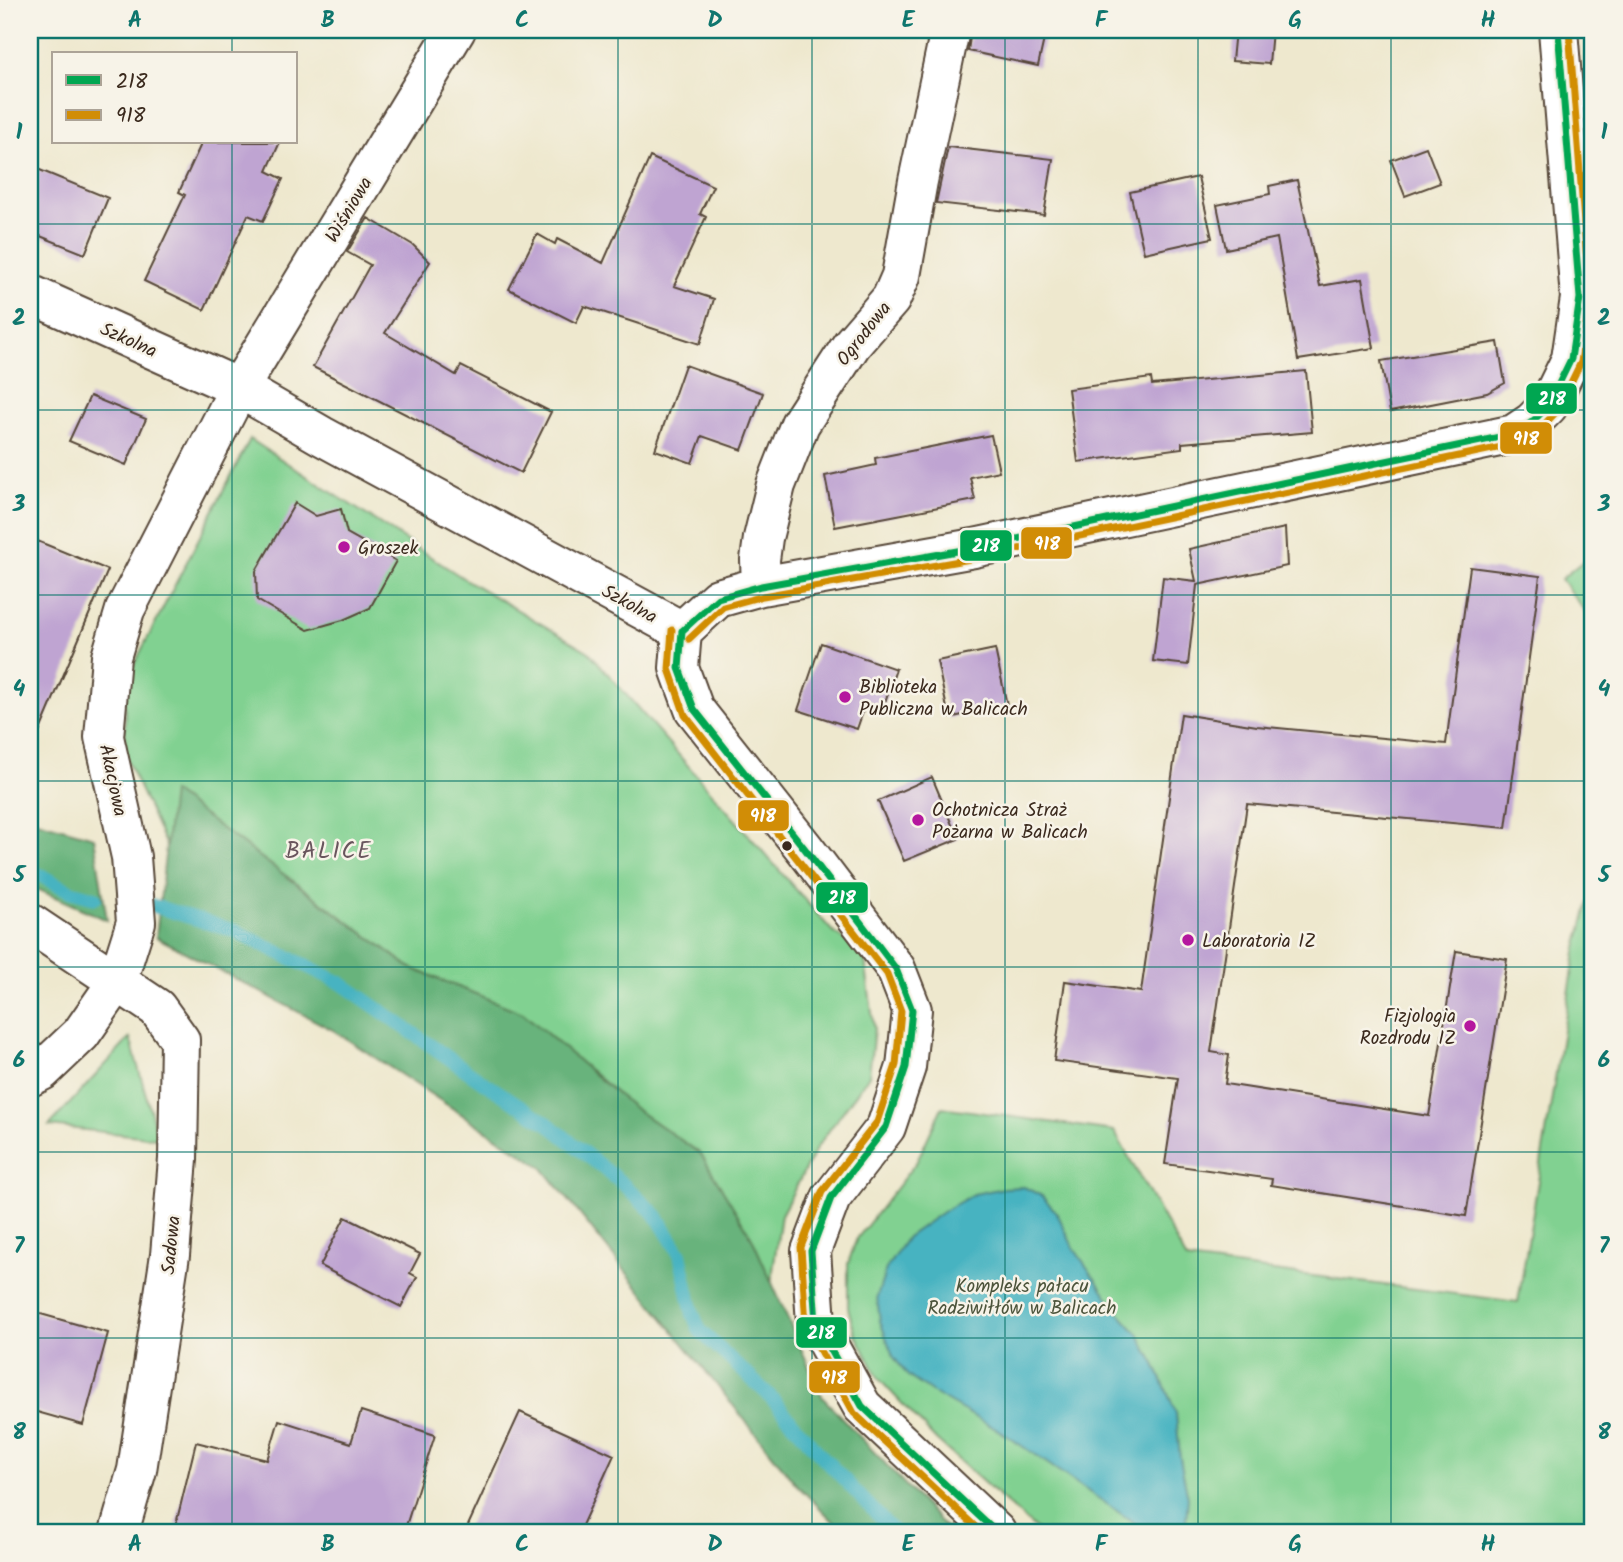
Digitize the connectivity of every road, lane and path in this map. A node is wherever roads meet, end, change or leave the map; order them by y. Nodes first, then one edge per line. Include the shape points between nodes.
1 (456, 30) edge
2 (950, 30) edge
3 (1558, 30) edge
4 (30, 294) edge
5 (239, 388) junction
6 (761, 586) junction
7 (682, 631) junction
8 (30, 923) edge
9 (117, 982) junction
10 (30, 1077) edge
11 (120, 1532) edge
12 (996, 1532) edge

1 - 5 street, Wiśniowa
2 - 6 street, Ogrodowa via 901,276 891,299 852,345 800,424 776,485 763,538
3 - 6 street, Szkolna via 1580,298 1571,359 1548,406 1532,422 1514,434 974,548
4 - 5 street, Szkolna
5 - 7 street, Szkolna
5 - 9 street, Akacjowa via 125,610 111,657 104,737 131,858 136,922
6 - 7 street, Szkolna via 718,598
7 - 12 street via 679,668 694,709 896,969 912,1010 906,1067 886,1127 831,1198 811,1251 816,1323 862,1406
8 - 9 street, Sadowa
9 - 10 street, Akacjowa via 81,1034
9 - 11 street, Sadowa via 157,1008 180,1040 178,1159 170,1255 137,1470

